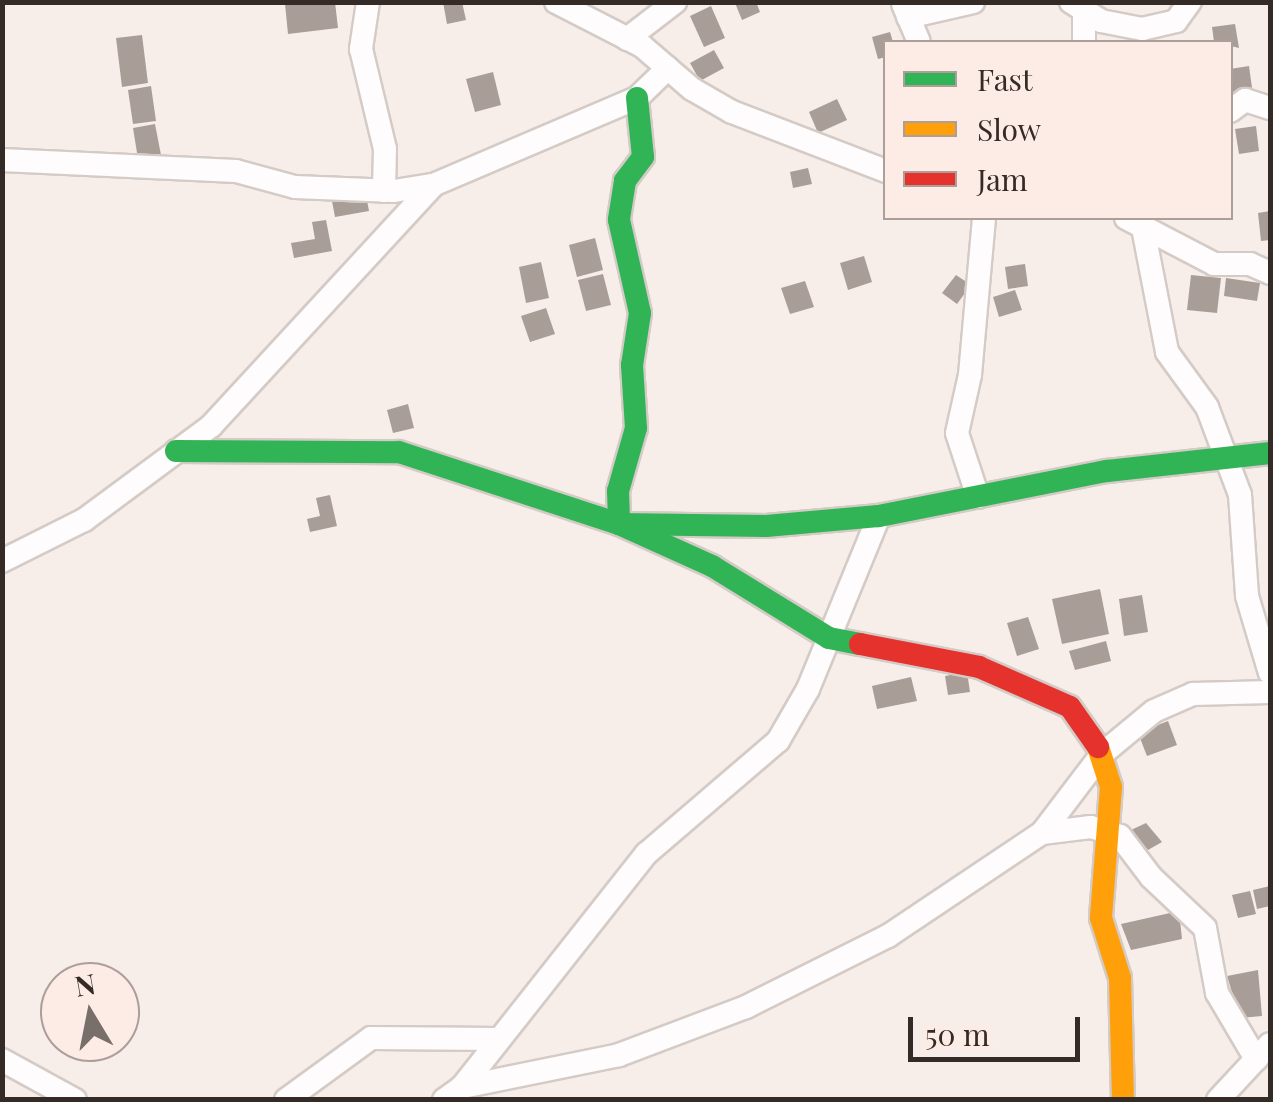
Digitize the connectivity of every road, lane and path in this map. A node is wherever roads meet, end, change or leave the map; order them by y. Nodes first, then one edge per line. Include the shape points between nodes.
1 (368, 2) edge
2 (556, 2) edge
3 (675, 2) edge
4 (973, 2) edge
5 (1190, 2) edge
6 (1078, 7) edge
7 (905, 10) edge
8 (627, 39) junction
9 (918, 40) edge
10 (1084, 40) edge
11 (668, 68) junction
12 (637, 98) junction
13 (1270, 108) edge
14 (1233, 109) edge
15 (2, 160) edge
16 (883, 171) edge
17 (433, 185) junction
18 (384, 191) junction
19 (984, 220) edge
20 (1134, 223) edge
21 (1270, 273) edge
22 (176, 451) junction
23 (1270, 453) edge
24 (1229, 462) junction
25 (978, 497) junction
26 (879, 516) junction
27 (619, 524) junction
28 (2, 561) edge
29 (829, 638) junction
30 (1270, 673) edge
31 (1270, 692) edge
32 (1102, 754) junction
33 (1110, 830) junction
34 (1042, 833) junction
35 (497, 1039) junction
36 (1263, 1052) edge
37 (2, 1060) edge
38 (453, 1093) edge
39 (75, 1100) edge
40 (286, 1100) edge
41 (1122, 1100) edge
42 (1218, 1100) edge

1 - 18 street via 360,49 385,149
2 - 8 street
3 - 8 street
4 - 7 street
5 - 6 street via 1176,21 1142,28
6 - 10 street
7 - 9 street
8 - 11 street
11 - 12 street
11 - 16 street via 732,112
12 - 17 street
12 - 27 street via 643,156 625,181 619,220 640,314 632,365 636,428 618,491
13 - 14 street via 1245,100
15 - 18 street via 236,171 296,187
17 - 18 street
17 - 22 street via 210,426
19 - 25 street via 970,376 956,432
20 - 21 street via 1214,264 1250,264
20 - 24 street via 1167,352 1196,388
22 - 27 street via 380,449
22 - 28 street via 84,520
23 - 24 street
24 - 25 street via 1121,469
24 - 30 street via 1243,506 1247,596
25 - 26 street
26 - 27 street via 766,526
26 - 29 street
27 - 29 street via 712,566
29 - 32 street via 942,658 1049,693 1088,726
29 - 35 street via 778,741 646,854
31 - 32 street via 1194,694 1154,712
32 - 33 street via 1112,788
32 - 34 street
33 - 34 street
33 - 36 street via 1205,928 1217,993
33 - 41 street via 1101,918 1120,978
34 - 38 street via 888,936 719,1020 618,1055
35 - 38 street
35 - 40 street via 372,1038
36 - 42 street
37 - 39 street

